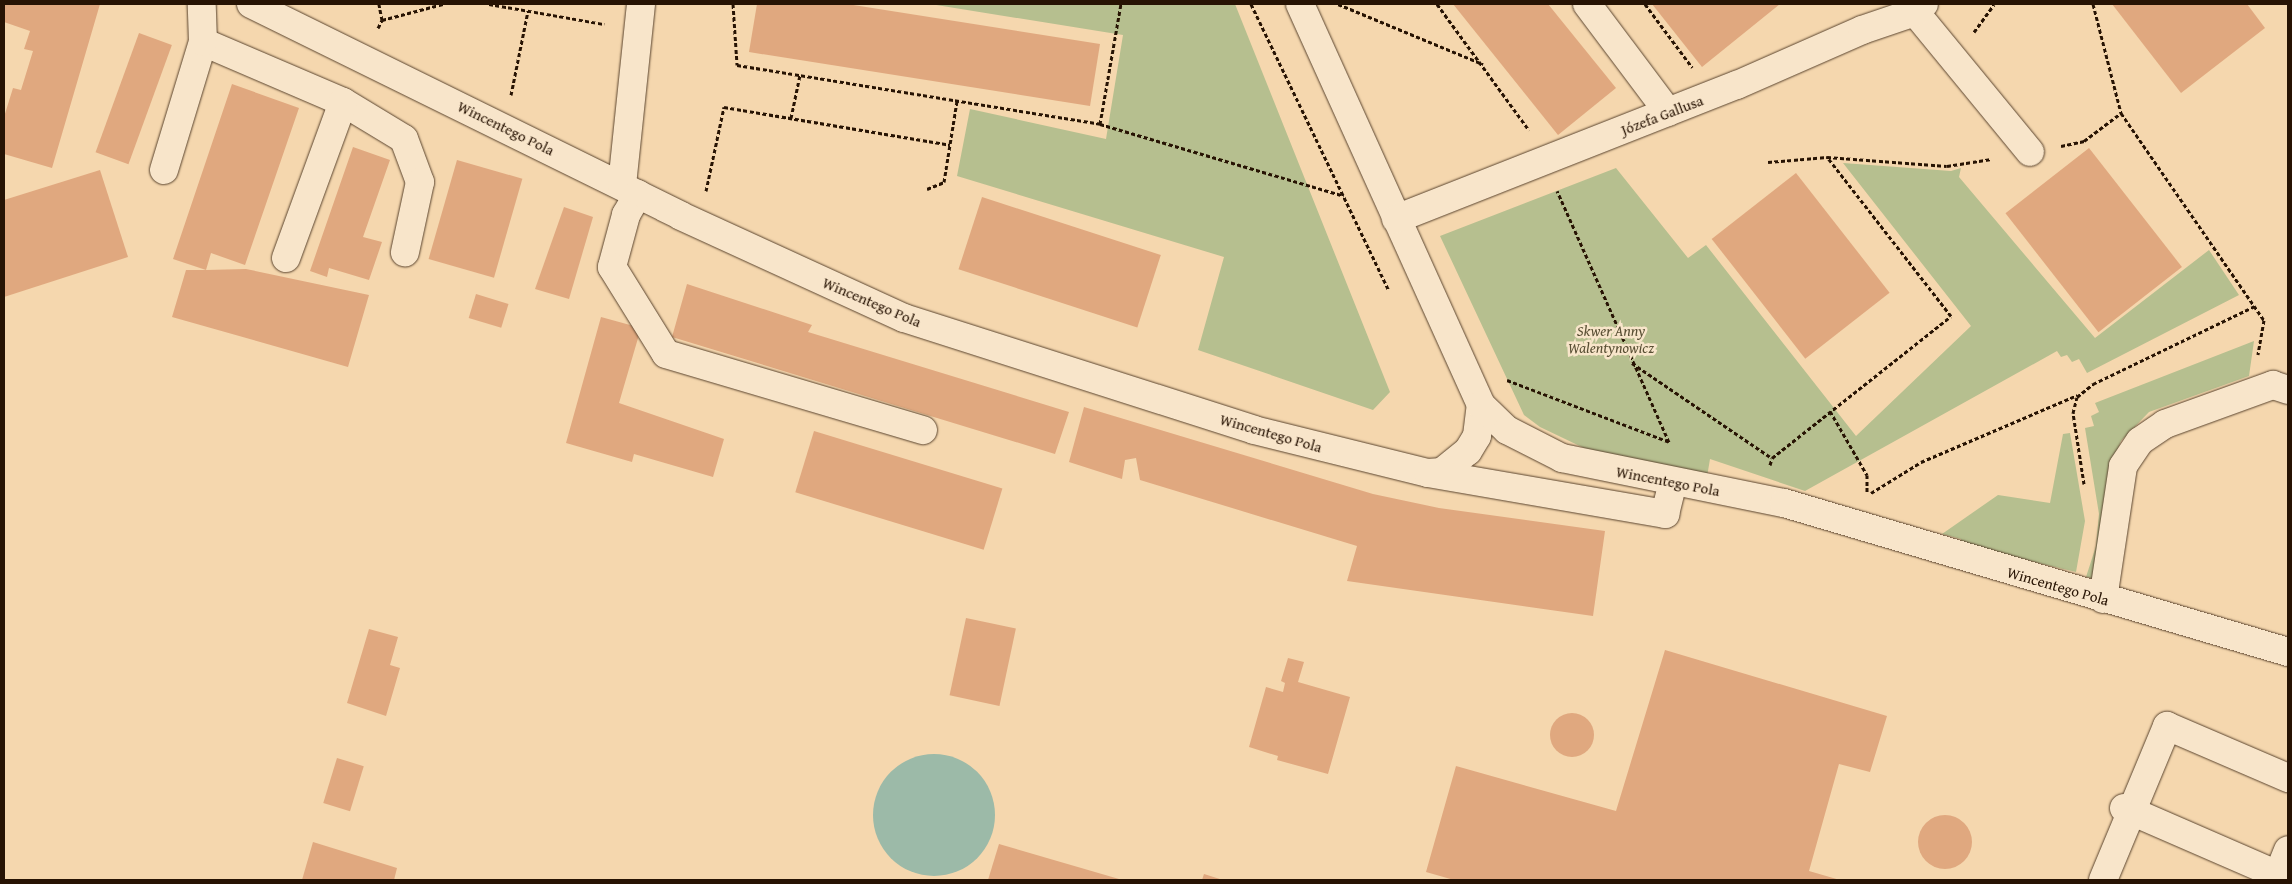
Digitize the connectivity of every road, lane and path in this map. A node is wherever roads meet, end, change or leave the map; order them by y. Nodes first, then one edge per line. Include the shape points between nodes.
1 (202, 4) edge
2 (251, 4) edge
3 (379, 4) edge
4 (443, 4) edge
5 (489, 4) edge
6 (641, 4) edge
7 (733, 4) edge
8 (1121, 4) edge
9 (1250, 4) edge
10 (1300, 4) edge
11 (1338, 4) edge
12 (1437, 4) edge
13 (1587, 4) edge
14 (1644, 4) edge
15 (2093, 4) edge
16 (1919, 8) edge
17 (528, 11) junction
18 (382, 20) junction
19 (639, 30) junction
20 (374, 35) dead end
21 (203, 42) junction
22 (1483, 64) junction
23 (800, 75) junction
24 (1725, 90) junction
25 (957, 101) junction
26 (343, 102) junction
27 (509, 103) dead end
28 (1668, 112) junction
29 (2121, 113) junction
30 (791, 118) junction
31 (1100, 124) junction
32 (950, 145) junction
33 (2030, 152) junction
34 (1827, 157) junction
35 (1545, 161) junction
36 (1768, 162) dead end
37 (164, 170) dead end
38 (630, 189) junction
39 (927, 189) dead end
40 (1344, 196) junction
41 (705, 199) dead end
42 (1396, 219) junction
43 (405, 252) dead end
44 (286, 258) dead end
45 (1394, 301) dead end
46 (2255, 306) junction
47 (1631, 363) junction
48 (1501, 377) dead end
49 (2288, 390) edge
50 (2084, 392) junction
51 (2250, 394) junction
52 (1481, 405) junction
53 (1830, 411) junction
54 (923, 430) dead end
55 (2075, 432) dead end
56 (1428, 473) junction
57 (1673, 482) junction
58 (2103, 599) junction
59 (2288, 652) edge
60 (2288, 778) edge
61 (2128, 810) junction
62 (2288, 850) edge
63 (2277, 878) edge
64 (2103, 880) edge

1 - 21 street
2 - 38 street, Wincentego Pola
3 - 18 path
4 - 18 path
5 - 17 path
6 - 19 street
7 - 23 path via 737,65
8 - 31 path
9 - 40 path
10 - 42 street
11 - 22 path
12 - 22 path
13 - 28 street
14 - 24 path
15 - 29 path
16 - 24 street, Józefa Gallusa
16 - 33 street
17 - 19 path
17 - 27 path
18 - 20 path
19 - 38 street
21 - 26 street
21 - 37 street
22 - 35 path via 1538,143
23 - 25 path
23 - 30 path
24 - 28 street, Józefa Gallusa
25 - 31 path
25 - 32 path
26 - 43 street via 404,139 420,182
26 - 44 street
28 - 35 street, Józefa Gallusa
29 - 33 path via 2084,141
29 - 46 path
30 - 32 path
30 - 41 path via 724,107
31 - 40 path
32 - 39 path via 944,182
33 - 34 path via 1947,166
34 - 36 path
34 - 53 path via 1951,316
35 - 42 street, Józefa Gallusa
35 - 47 path
38 - 54 street via 612,267 666,354
38 - 56 street, Wincentego Pola via 904,318 1254,430
40 - 45 path
42 - 52 street
46 - 50 path
46 - 51 path via 2264,320
47 - 48 path via 1669,442
47 - 53 path via 1772,458
49 - 51 street via 2273,385
50 - 53 path via 1921,462 1878,485 1867,497 1867,476
50 - 55 path via 2073,405
51 - 58 street via 2165,424 2140,441 2124,466
52 - 56 street via 1477,436 1468,451 1442,472
52 - 57 street, Wincentego Pola via 1507,430 1562,458
56 - 57 street, Wincentego Pola via 1663,525
57 - 58 street, Wincentego Pola via 1784,503
58 - 59 street, Wincentego Pola
60 - 61 street via 2167,726
61 - 63 street
61 - 64 street
62 - 63 street

